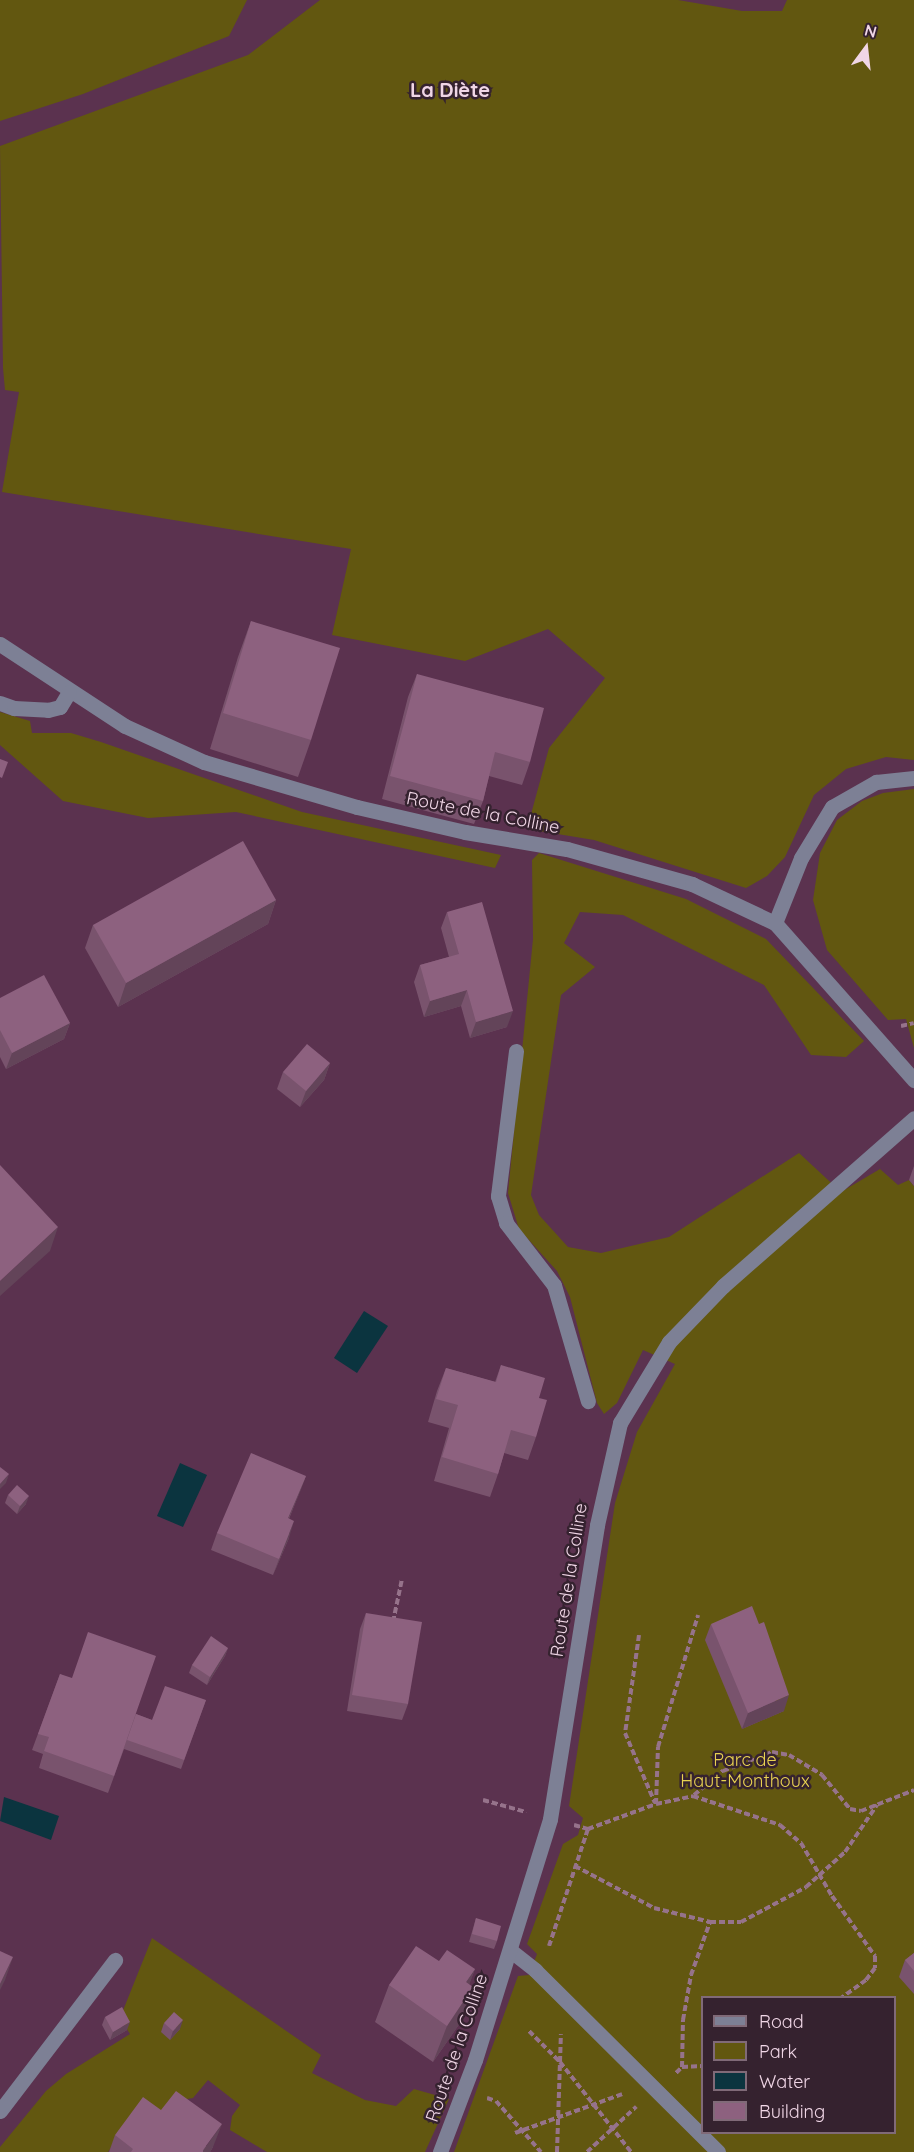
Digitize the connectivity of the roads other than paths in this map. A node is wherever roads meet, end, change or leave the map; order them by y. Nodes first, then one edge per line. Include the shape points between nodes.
1 (0, 644) edge
2 (69, 693) junction
3 (0, 703) edge
4 (914, 778) edge
5 (775, 923) junction
6 (516, 1051) dead end
7 (914, 1080) edge
8 (914, 1118) edge
9 (588, 1401) dead end
10 (511, 1951) junction
11 (115, 1960) dead end
12 (0, 2111) edge
13 (440, 2152) edge
14 (718, 2152) edge

1 - 2 street, Route de la Colline
2 - 3 street via 60,707 48,710
2 - 5 street, Route de la Colline via 125,726 204,762 285,789 465,832 567,849 692,884
4 - 5 street via 876,782 832,807 801,858
5 - 7 street, Route de la Colline
6 - 9 street via 498,1196 506,1223 554,1285
8 - 10 street, Route de la Colline via 723,1286 669,1342 639,1388 610,1455 550,1819
10 - 13 street, Route de la Colline
10 - 14 street via 535,1970
11 - 12 street

